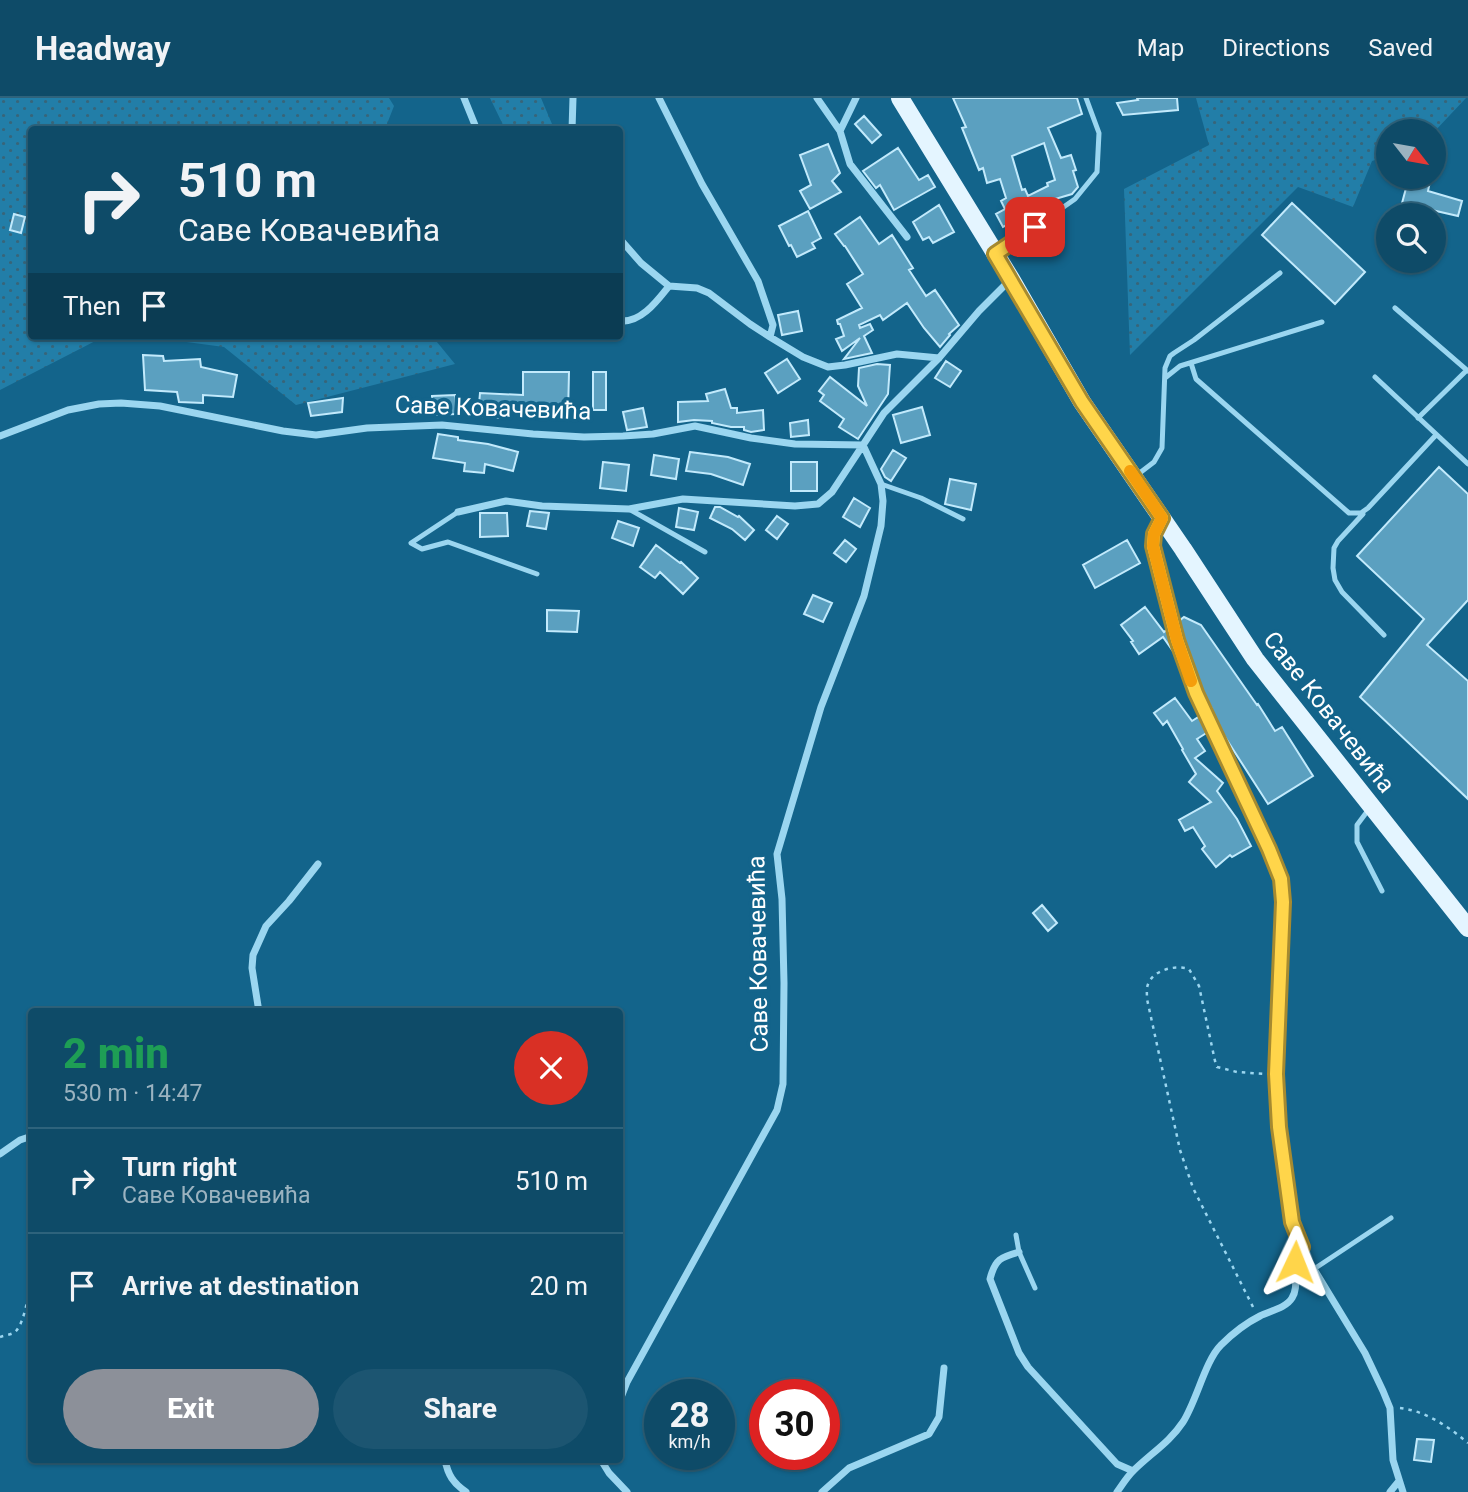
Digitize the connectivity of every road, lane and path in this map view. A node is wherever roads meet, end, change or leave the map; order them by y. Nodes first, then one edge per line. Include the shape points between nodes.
1 (464, 98) edge
2 (573, 98) edge
3 (659, 98) edge
4 (817, 98) edge
5 (856, 98) edge
6 (900, 98) edge
7 (1086, 98) edge
8 (475, 126) edge
9 (572, 126) edge
10 (840, 131) junction
11 (906, 237) dead end
12 (623, 243) edge
13 (995, 254) junction
14 (1280, 273) dead end
15 (1011, 279) junction
16 (669, 286) junction
17 (1395, 308) dead end
18 (623, 322) edge
19 (1322, 322) dead end
20 (770, 337) junction
21 (939, 358) junction
22 (1191, 363) junction
23 (1467, 370) edge
24 (1375, 377) dead end
25 (1164, 378) junction
26 (1418, 418) junction
27 (1436, 435) junction
28 (0, 436) edge
29 (863, 445) junction
30 (1468, 464) edge
31 (1134, 477) junction
32 (881, 485) junction
33 (1368, 508) junction
34 (629, 509) junction
35 (458, 512) joint
36 (1162, 518) junction
37 (963, 519) dead end
38 (705, 552) dead end
39 (537, 574) dead end
40 (1384, 635) dead end
41 (1371, 806) junction
42 (318, 864) dead end
43 (1382, 891) dead end
44 (1468, 928) edge
45 (258, 1008) edge
46 (1276, 1074) junction
47 (28, 1137) edge
48 (0, 1154) edge
49 (1391, 1218) dead end
50 (1016, 1236) dead end
51 (1302, 1247) junction
52 (1019, 1252) junction
53 (1314, 1269) junction
54 (1035, 1288) dead end
55 (28, 1297) edge
56 (1258, 1317) junction
57 (0, 1337) edge
58 (944, 1368) dead end
59 (623, 1393) edge
60 (1390, 1408) junction
61 (1468, 1443) edge
62 (446, 1463) edge
63 (603, 1463) edge
64 (1133, 1471) junction
65 (1399, 1481) junction
66 (466, 1492) edge
67 (627, 1492) edge
68 (822, 1492) edge
69 (1117, 1492) edge
70 (1390, 1492) edge
71 (1404, 1492) edge

1 - 8 street
2 - 9 street
3 - 20 street via 758,281 773,325
4 - 10 street
5 - 10 street
6 - 13 main road, Саве Ковачевића
7 - 13 lane via 1099,133 1097,172 1075,199
10 - 11 street via 850,164
12 - 16 street
13 - 15 main road, Саве Ковачевића
14 - 25 lane via 1170,356
15 - 21 street
15 - 31 main road, Саве Ковачевића via 1082,402
16 - 18 street via 647,311
16 - 20 street via 709,293
17 - 23 lane
19 - 22 lane
20 - 21 street via 828,368 897,354
21 - 29 street via 884,413
22 - 25 lane
22 - 33 lane via 1196,379 1342,509 1355,514
23 - 26 lane
24 - 26 lane
25 - 31 lane via 1162,448 1154,462
26 - 27 lane
27 - 30 lane
27 - 33 lane
28 - 29 street, Саве Ковачевића via 68,410 121,403 316,435 442,425 584,437 695,426 794,444
29 - 32 street, Саве Ковачевића
29 - 34 street via 832,492 818,504 684,499
31 - 36 main road, Саве Ковачевића
32 - 37 lane
32 - 59 street, Саве Ковачевића via 881,526 864,596 821,707 777,854 785,983 783,1084 777,1110
33 - 40 lane via 1338,541 1333,568 1342,592
34 - 35 street via 506,500
34 - 38 lane
35 - 39 lane via 411,543 422,549 448,542
36 - 41 main road, Саве Ковачевића via 1255,659
36 - 46 street via 1153,546 1177,640 1196,693 1281,879
41 - 43 lane via 1357,825 1357,842
41 - 44 main road, Саве Ковачевића
42 - 45 street via 267,926 253,954
46 - 51 street via 1292,1222
46 - 56 path via 1217,1067 1199,986 1189,969 1158,972 1149,981 1147,999 1180,1150 1193,1188
47 - 48 street
49 - 53 lane
50 - 52 lane
51 - 53 street
51 - 56 street via 1295,1262 1292,1299
52 - 54 lane
52 - 64 street via 997,1261 990,1279 1020,1353 1117,1464
53 - 60 street via 1365,1353
55 - 57 path via 17,1330
56 - 64 street via 1218,1348 1182,1423
58 - 68 street via 939,1417 929,1434 849,1468
60 - 61 path via 1441,1422
60 - 65 street
62 - 66 street via 455,1485
63 - 67 street
64 - 69 street
65 - 70 street
65 - 71 street

